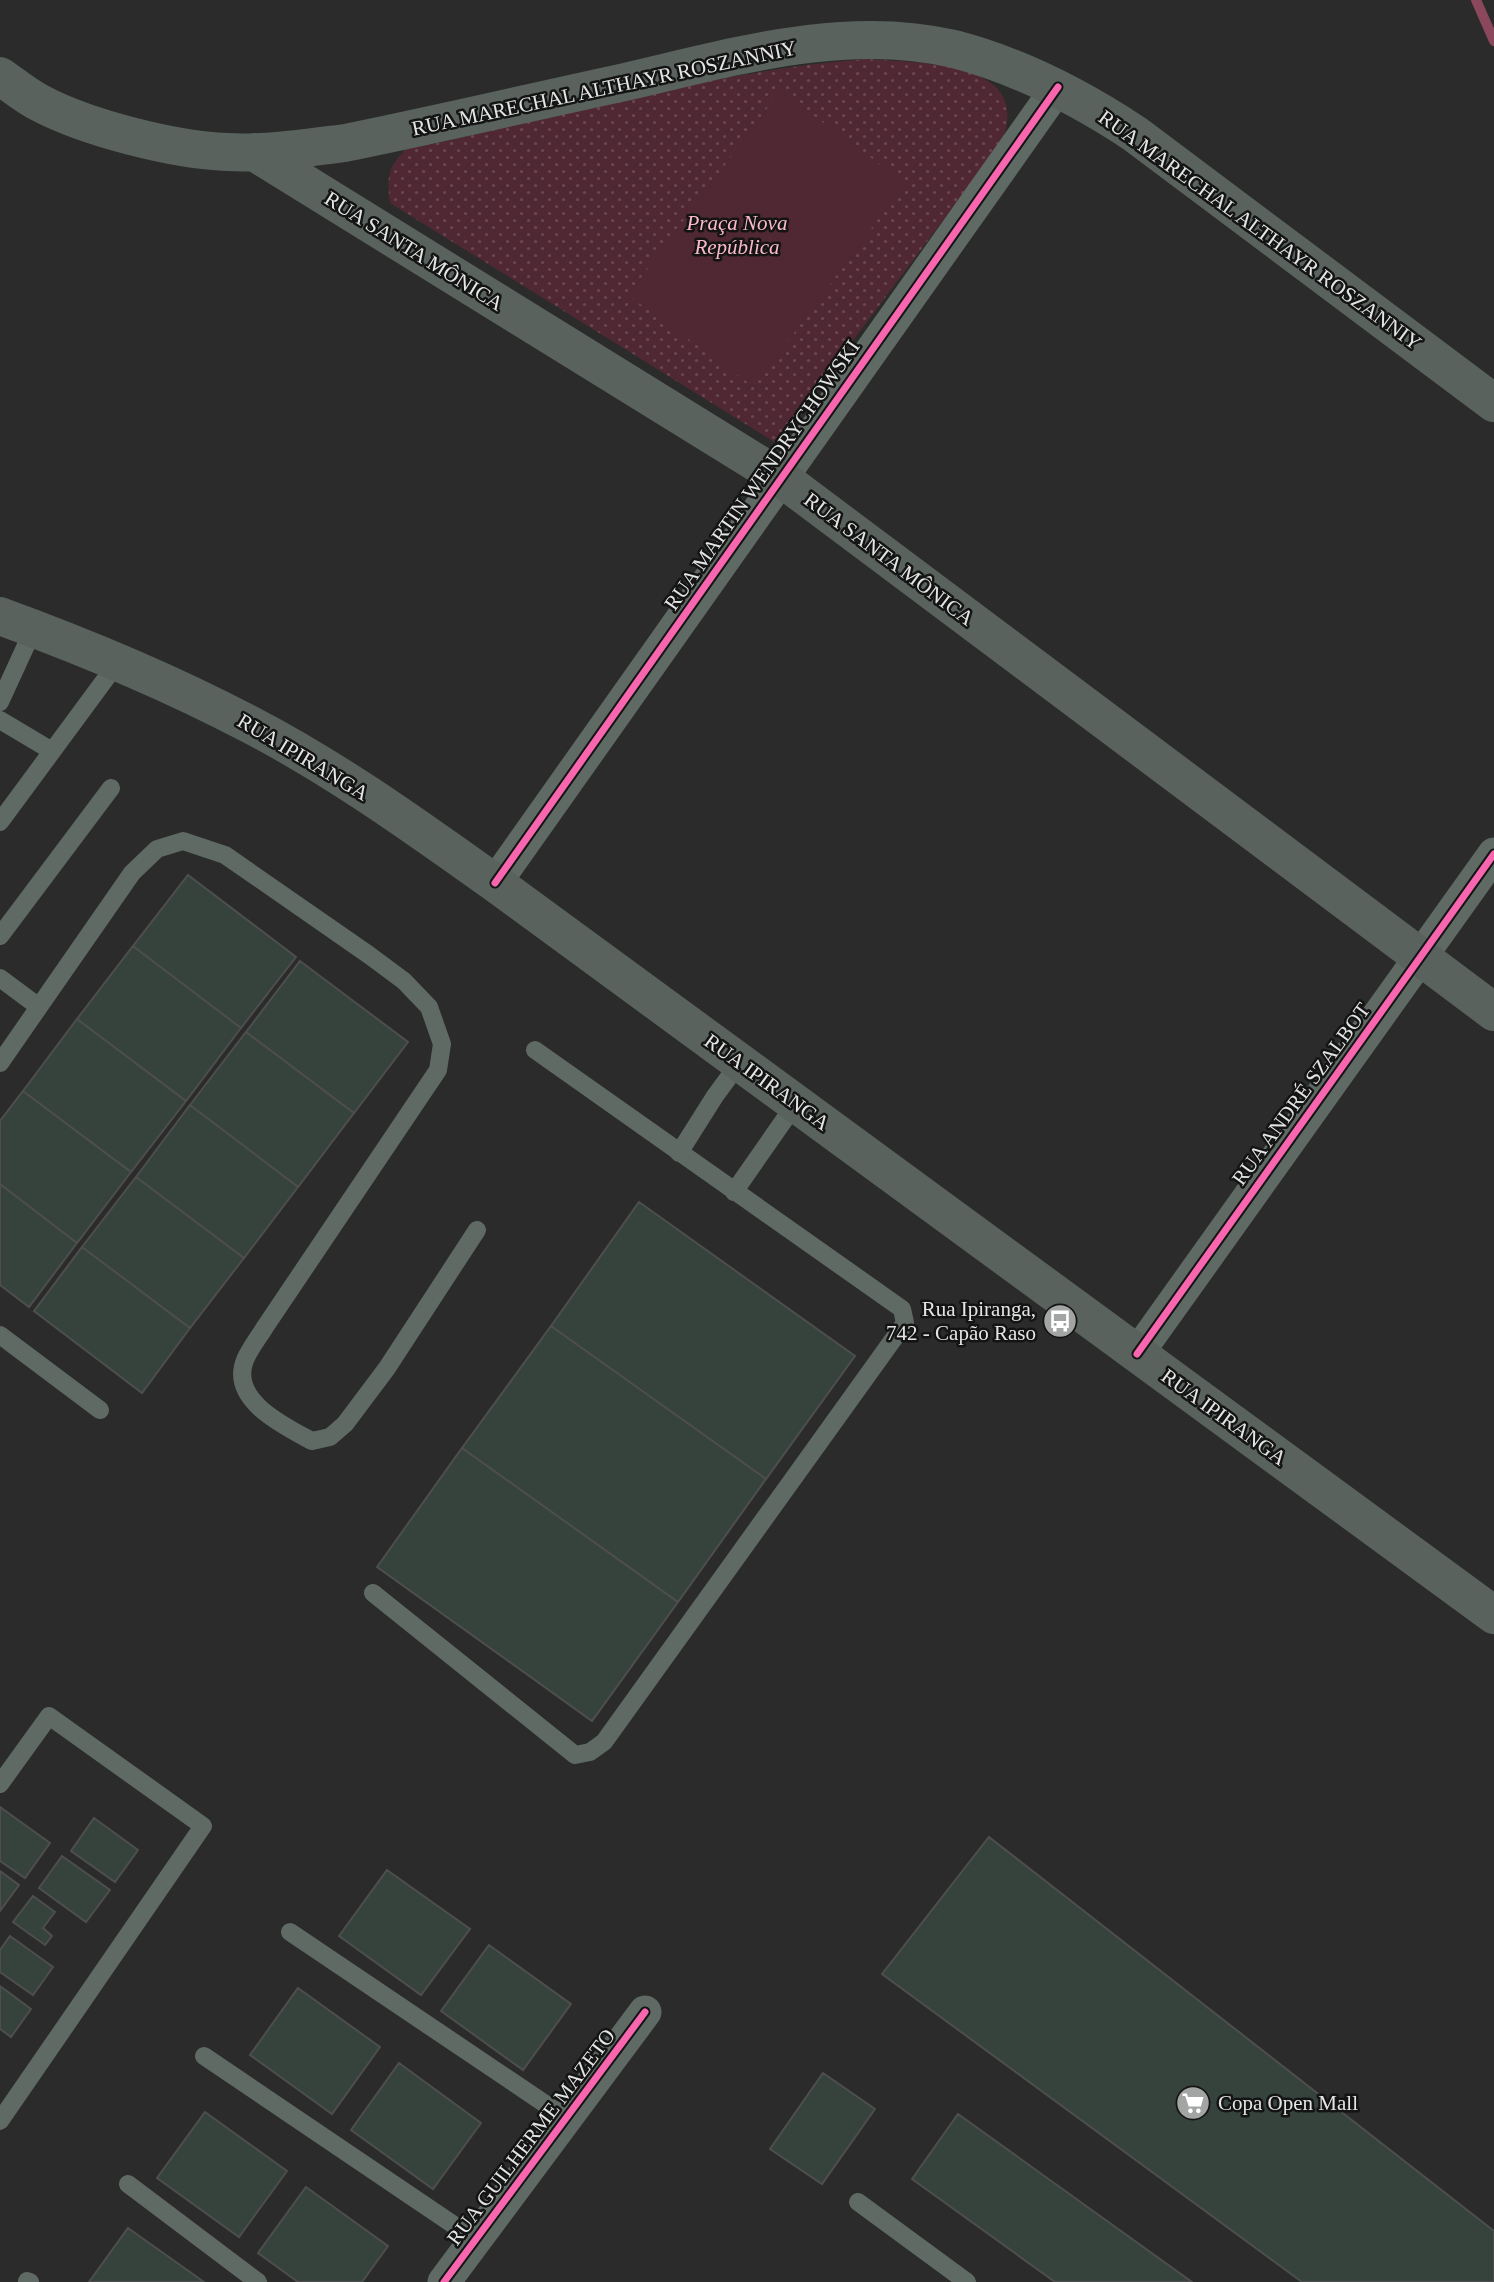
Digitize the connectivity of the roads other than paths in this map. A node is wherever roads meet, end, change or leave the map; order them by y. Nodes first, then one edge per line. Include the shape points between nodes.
1 (0, 76) edge
2 (1058, 87) junction
3 (254, 152) junction
4 (1494, 403) edge
5 (781, 478) junction
6 (17, 622) edge
7 (118, 662) junction
8 (0, 702) edge
9 (0, 720) edge
10 (52, 751) junction
11 (111, 788) dead end
12 (0, 822) edge
13 (1494, 854) edge
14 (495, 883) junction
15 (0, 936) edge
16 (1420, 958) junction
17 (0, 978) edge
18 (39, 1007) junction
19 (1494, 1012) edge
20 (535, 1050) dead end
21 (740, 1062) junction
22 (0, 1063) edge
23 (796, 1103) junction
24 (679, 1153) junction
25 (734, 1192) junction
26 (477, 1230) dead end
27 (0, 1335) edge
28 (1137, 1354) junction
29 (100, 1410) dead end
30 (373, 1593) dead end
31 (1494, 1615) edge
32 (0, 1784) edge
33 (290, 1931) dead end
34 (645, 2012) dead end
35 (204, 2056) dead end
36 (566, 2118) junction
37 (0, 2121) edge
38 (128, 2184) dead end
39 (858, 2202) dead end
40 (476, 2240) junction
41 (258, 2282) edge
42 (444, 2282) edge
43 (967, 2282) edge

1 - 3 main road, RUA MARECHAL ALTHAYR ROSZANNIY via 39,103 87,122 154,142
2 - 3 main road, RUA MARECHAL ALTHAYR ROSZANNIY via 953,49 892,41 824,42 748,54 345,143
2 - 4 main road, RUA MARECHAL ALTHAYR ROSZANNIY via 1136,134
2 - 5 street, RUA MARTIN WENDRYCHOWSKI
3 - 5 main road, RUA SANTA MÔNICA
5 - 14 street, RUA MARTIN WENDRYCHOWSKI
5 - 16 main road, RUA SANTA MÔNICA
6 - 7 main road, RUA IPIRANGA
6 - 8 lane
7 - 10 lane
7 - 14 main road, RUA IPIRANGA via 250,724 326,767
9 - 10 lane
10 - 12 lane
11 - 15 lane
13 - 16 street, RUA ANDRÉ SZALBOT
14 - 21 main road, RUA IPIRANGA
16 - 19 main road, RUA SANTA MÔNICA
16 - 28 street, RUA ANDRÉ SZALBOT
17 - 18 lane
18 - 22 lane
18 - 26 lane via 132,873 157,849 183,841 225,855 404,981 429,1007 442,1044 438,1070 245,1361 247,1394 275,1421 312,1441 330,1437 345,1424
20 - 24 lane
21 - 23 main road, RUA IPIRANGA
21 - 24 lane
23 - 25 lane
23 - 28 main road, RUA IPIRANGA
24 - 25 lane
25 - 30 lane via 902,1309 905,1323 604,1742 575,1755
27 - 29 lane
28 - 31 main road, RUA IPIRANGA
32 - 37 lane via 49,1716 203,1826
33 - 36 lane
34 - 36 street, RUA GUILHERME MAZETO
35 - 40 lane
36 - 40 street, RUA GUILHERME MAZETO
38 - 41 lane
39 - 43 lane
40 - 42 street, RUA GUILHERME MAZETO

